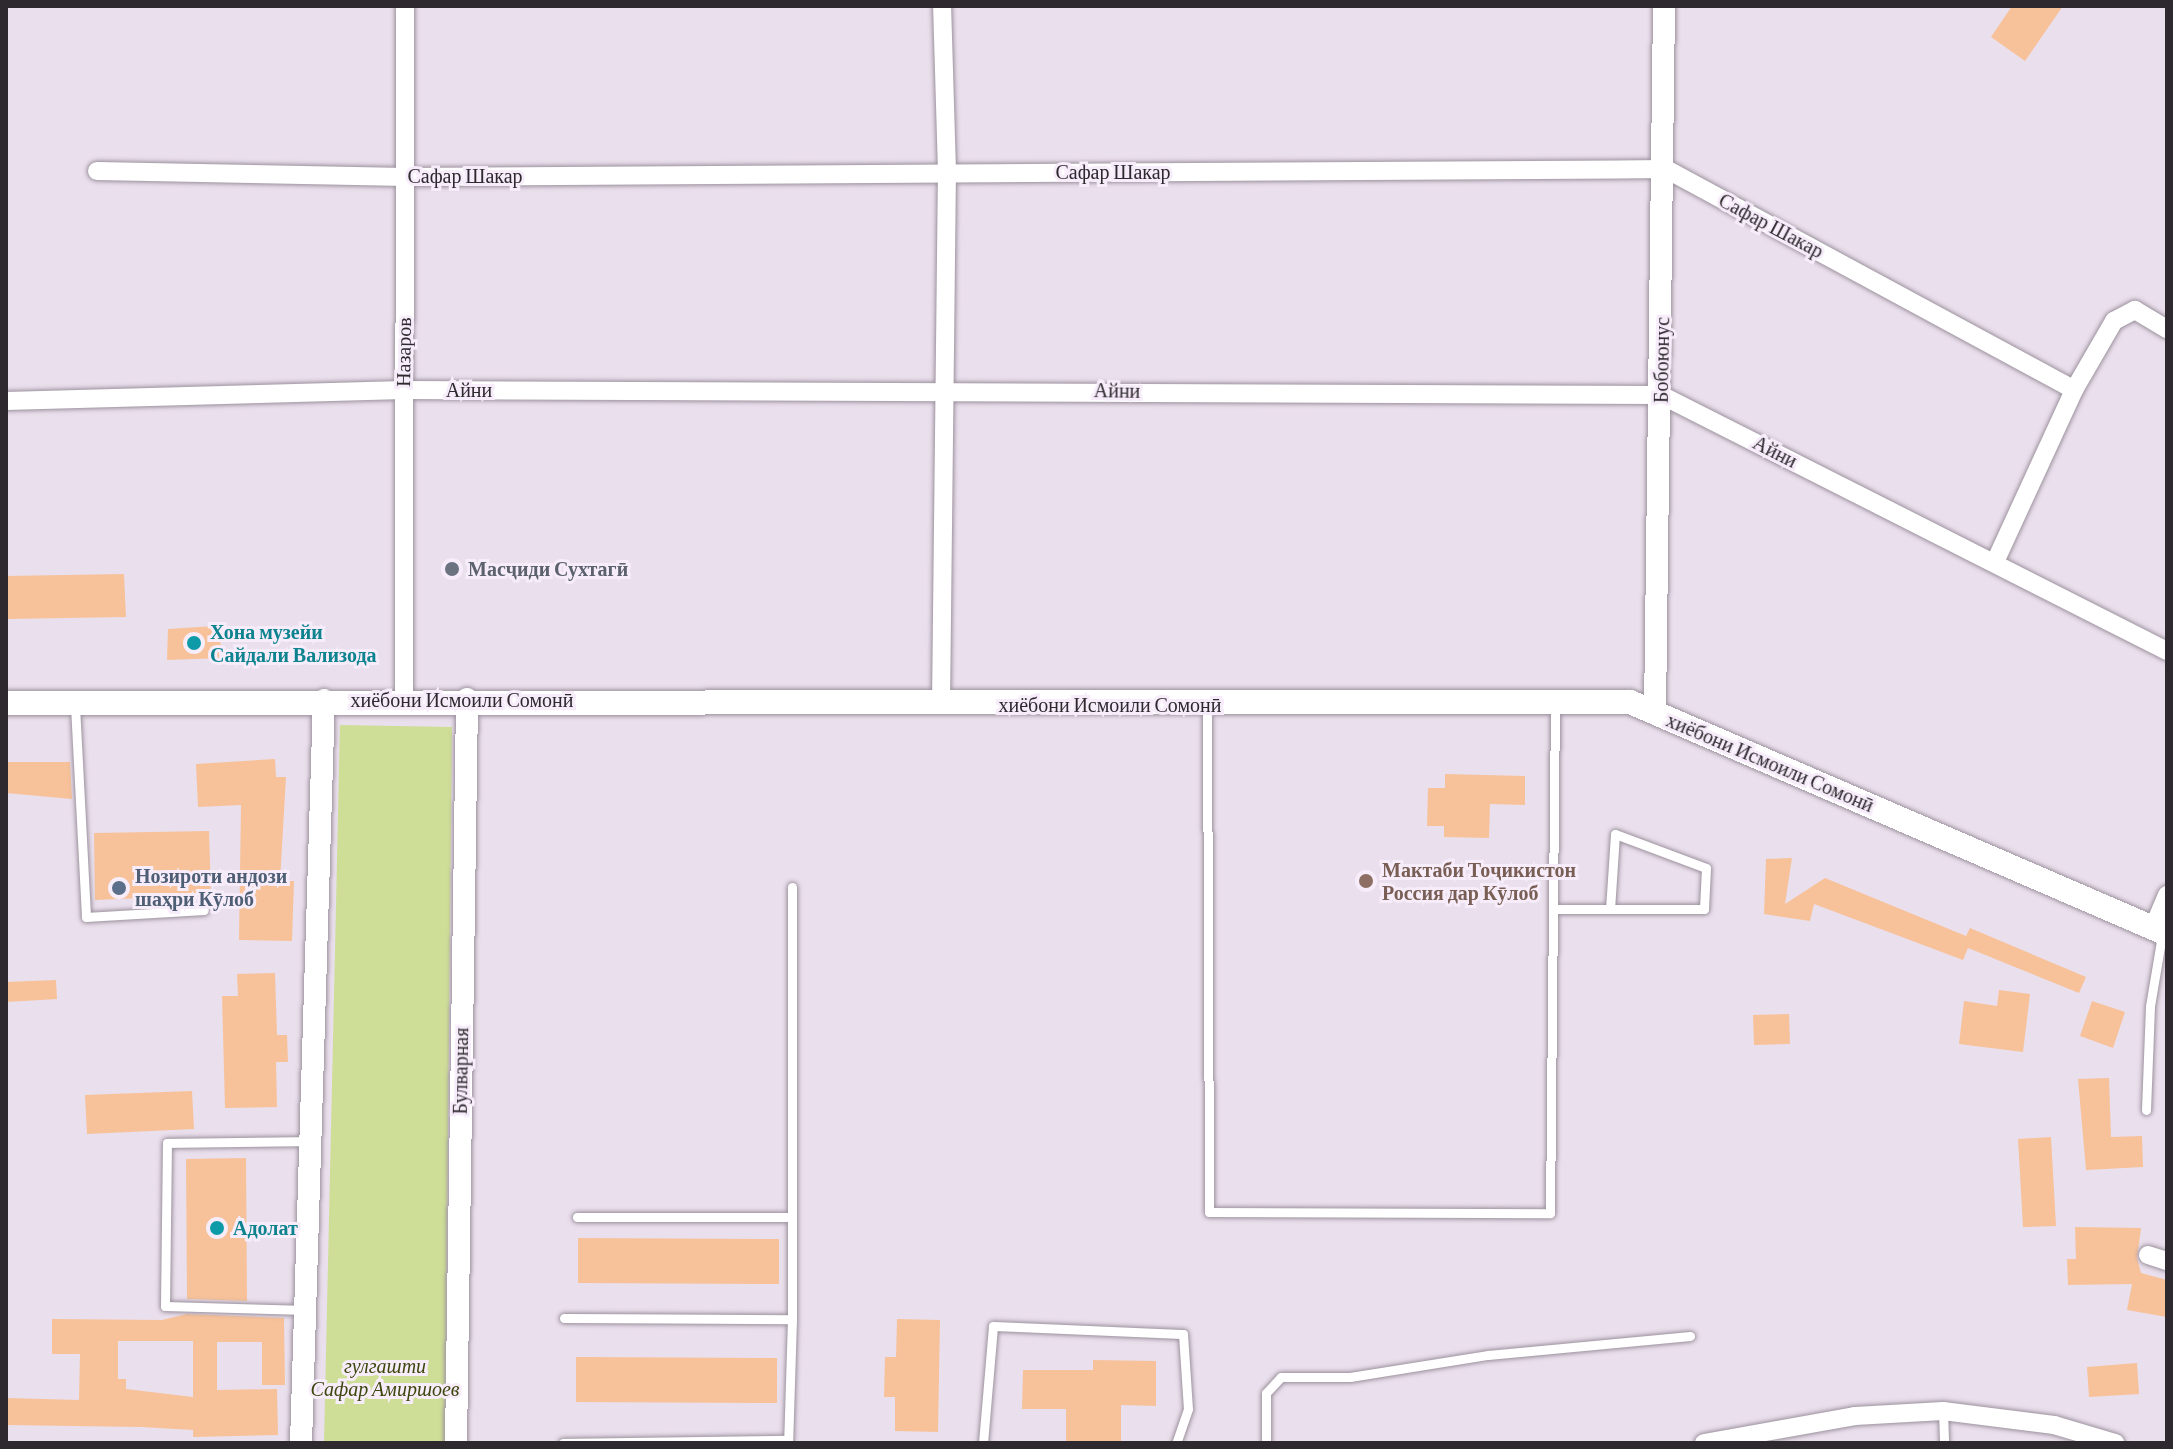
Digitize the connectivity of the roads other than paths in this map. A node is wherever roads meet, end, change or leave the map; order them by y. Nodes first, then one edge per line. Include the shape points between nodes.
1 (405, 6) edge
2 (942, 6) edge
3 (1664, 6) edge
4 (1666, 169) junction
5 (97, 171) dead end
6 (947, 172) junction
7 (406, 177) junction
8 (2167, 329) edge
9 (944, 389) junction
10 (404, 390) junction
11 (2074, 390) junction
12 (1661, 395) junction
13 (6, 401) edge
14 (1995, 562) junction
15 (2167, 651) edge
16 (404, 699) junction
17 (467, 699) junction
18 (324, 700) junction
19 (75, 702) junction
20 (6, 703) edge
21 (1555, 703) junction
22 (1207, 704) junction
23 (941, 705) junction
24 (1655, 713) junction
25 (792, 887) dead end
26 (2167, 895) edge
27 (1553, 909) junction
28 (1610, 909) junction
29 (204, 910) dead end
30 (2161, 931) edge
31 (2146, 1110) dead end
32 (311, 1141) junction
33 (577, 1217) dead end
34 (792, 1217) junction
35 (2148, 1255) dead end
36 (2167, 1261) edge
37 (306, 1310) junction
38 (564, 1318) dead end
39 (792, 1319) junction
40 (1690, 1336) dead end
41 (1943, 1411) junction
42 (788, 1442) edge
43 (301, 1443) edge
44 (456, 1443) edge
45 (563, 1443) edge
46 (983, 1443) edge
47 (1176, 1443) edge
48 (1266, 1443) edge
49 (1704, 1443) edge
50 (1944, 1443) edge
51 (2115, 1443) edge

1 - 7 street, Назаров
2 - 6 street
3 - 4 street, Бобоюнус
4 - 6 street, Сафар Шакар
4 - 11 street, Сафар Шакар
4 - 12 street, Бобоюнус
5 - 7 street, Сафар Шакар
6 - 7 street, Сафар Шакар
6 - 9 street
7 - 10 street, Назаров
8 - 11 street via 2135,310 2123,312
9 - 10 street, Айни
9 - 12 street, Айни
9 - 23 street
10 - 13 street, Айни
10 - 16 street, Назаров
11 - 14 street
12 - 14 street, Айни
12 - 24 street, Бобоюнус
14 - 15 street, Айни
16 - 17 main road, хиёбони Исмоили Сомонӣ
16 - 18 main road, хиёбони Исмоили Сомонӣ
17 - 23 main road, хиёбони Исмоили Сомонӣ
17 - 44 street, Булварная
18 - 19 main road, хиёбони Исмоили Сомонӣ
18 - 32 street
19 - 20 main road, хиёбони Исмоили Сомонӣ
19 - 29 lane via 86,917
21 - 22 main road, хиёбони Исмоили Сомонӣ
21 - 24 main road, хиёбони Исмоили Сомонӣ via 1630,702
21 - 27 lane
22 - 23 main road, хиёбони Исмоили Сомонӣ
22 - 27 lane via 1209,1212 1550,1213
24 - 30 main road, хиёбони Исмоили Сомонӣ
25 - 34 lane
26 - 30 street
27 - 28 lane
28 - 28 lane via 1704,909 1706,868 1615,834
30 - 31 lane via 2150,1006
32 - 37 street
32 - 37 lane via 167,1143 165,1306
33 - 34 lane
34 - 39 lane
35 - 36 street
37 - 43 street
38 - 39 lane
39 - 42 lane
40 - 48 lane via 1488,1355 1350,1377 1281,1377 1266,1393
41 - 49 street via 1855,1416
41 - 50 lane
41 - 51 street via 2054,1425
42 - 45 lane
46 - 47 lane via 993,1326 1183,1334 1188,1409

